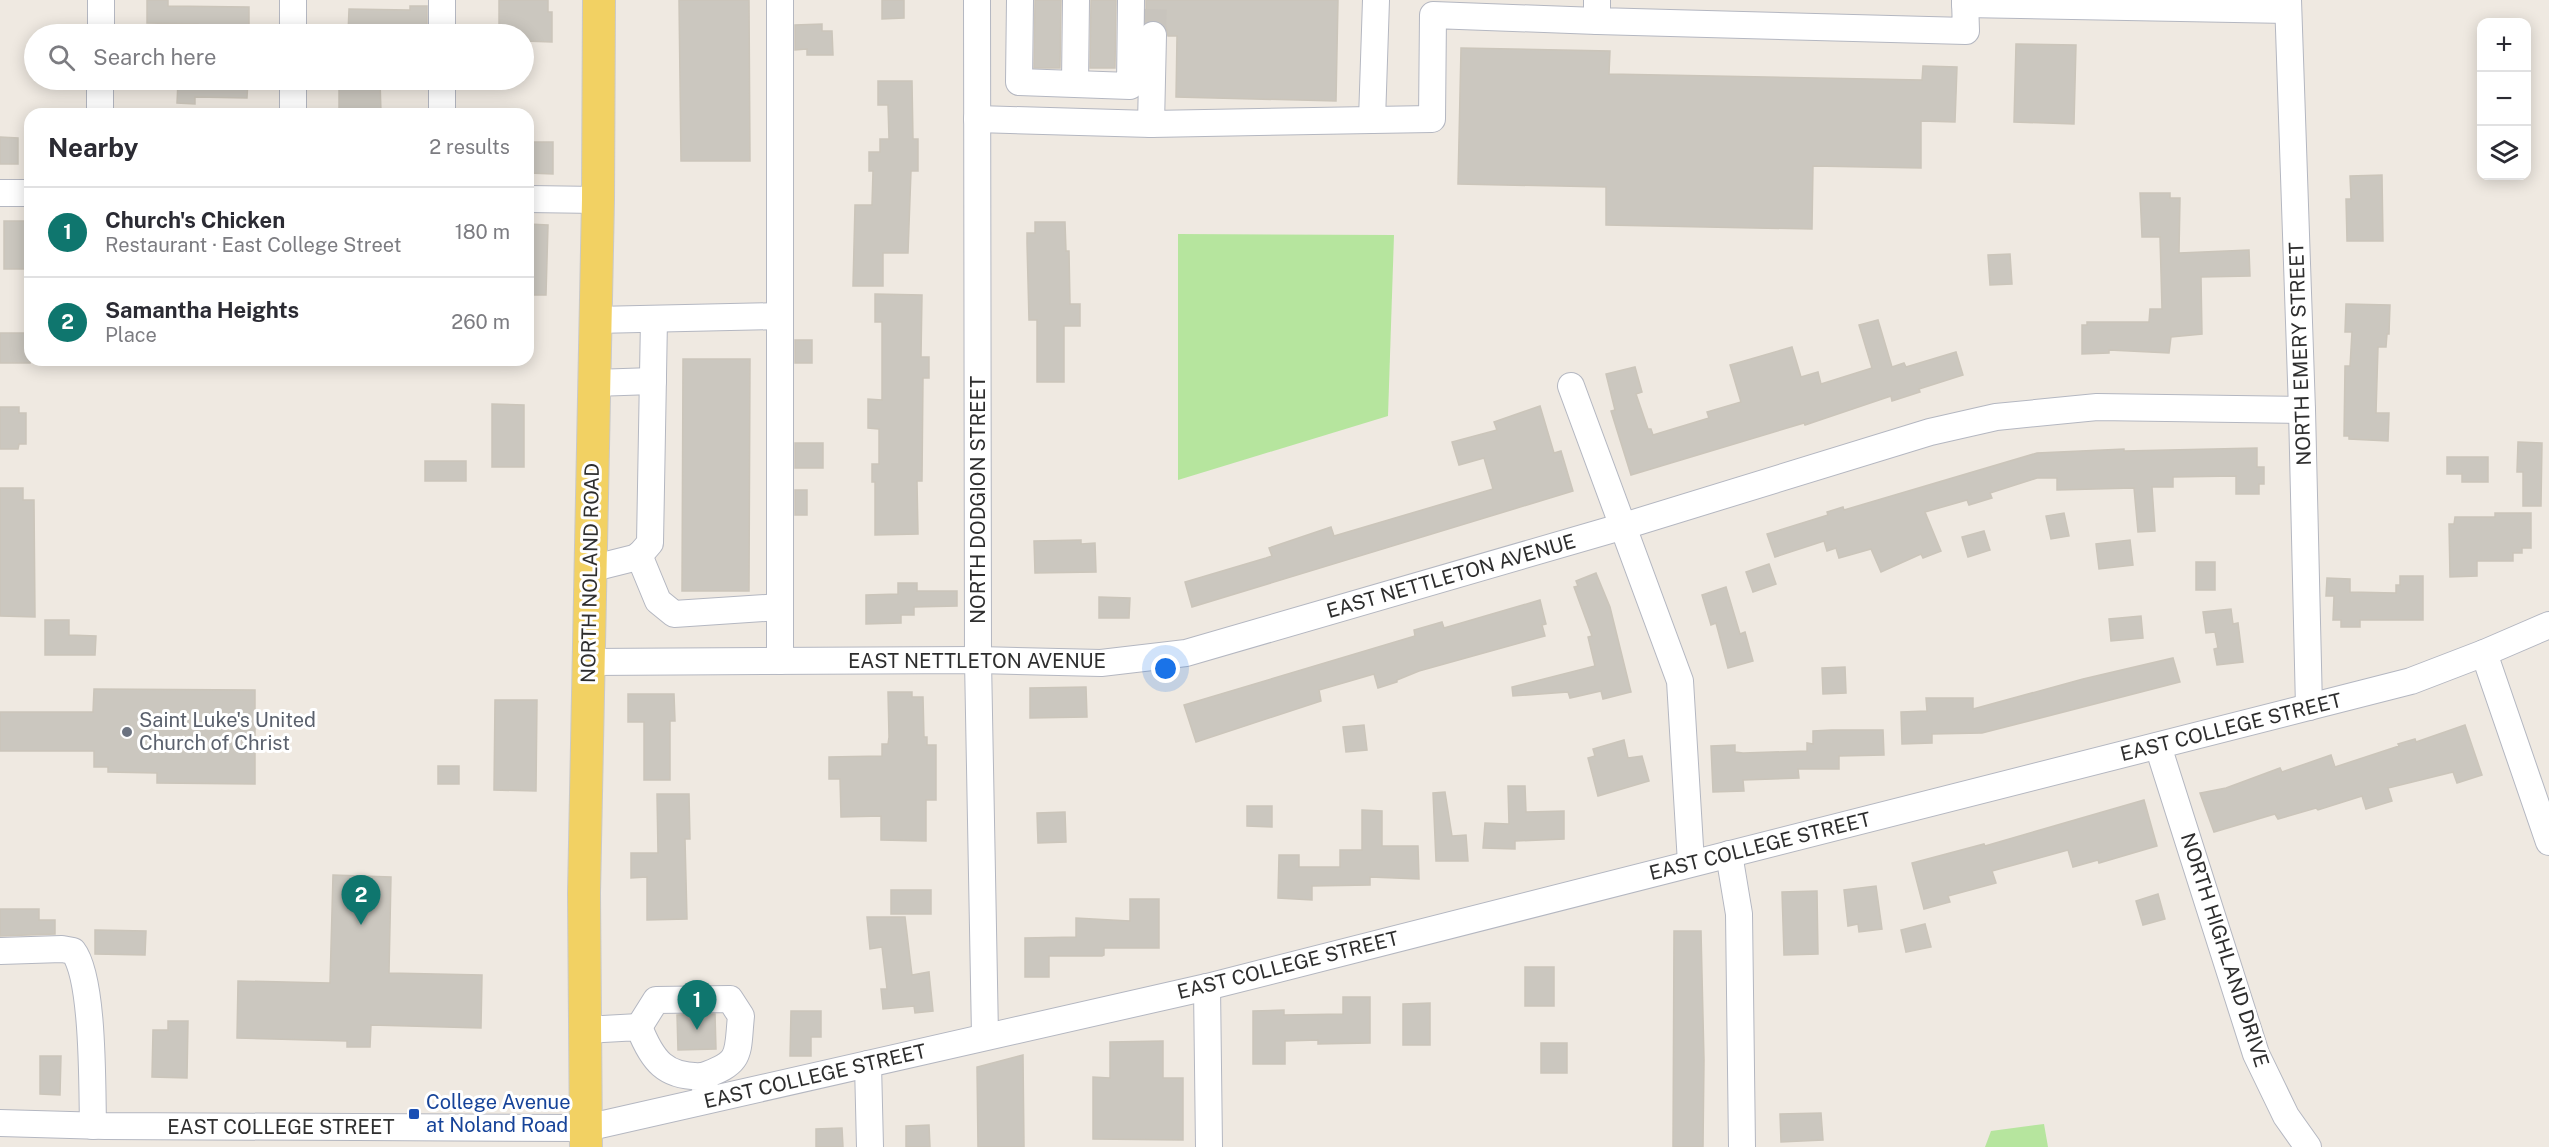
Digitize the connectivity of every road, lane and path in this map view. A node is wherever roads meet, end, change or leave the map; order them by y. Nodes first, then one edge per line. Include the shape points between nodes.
1 (101, 0) edge
2 (293, 0) edge
3 (442, 0) edge
4 (599, 0) edge
5 (780, 0) edge
6 (977, 0) edge
7 (1020, 0) edge
8 (1076, 0) edge
9 (1131, 0) edge
10 (1376, 0) edge
11 (1965, 2) edge
12 (2288, 5) edge
13 (1433, 7) edge
14 (1597, 11) edge
15 (101, 24) edge
16 (293, 24) edge
17 (442, 24) edge
18 (1153, 35) tunnel mouth
19 (1075, 83) junction
20 (100, 90) edge
21 (293, 90) edge
22 (442, 90) edge
23 (100, 108) edge
24 (293, 108) edge
25 (442, 108) edge
26 (977, 119) junction
27 (1372, 120) junction
28 (1151, 124) junction
29 (0, 193) edge
30 (24, 193) edge
31 (534, 199) edge
32 (598, 200) junction
33 (780, 316) junction
34 (654, 319) junction
35 (595, 321) junction
36 (653, 381) junction
37 (594, 383) junction
38 (1571, 387) dead end
39 (2302, 410) junction
40 (1624, 526) junction
41 (639, 555) junction
42 (590, 569) junction
43 (780, 607) junction
44 (2549, 625) edge
45 (2484, 653) junction
46 (978, 660) junction
47 (780, 661) junction
48 (588, 662) junction
49 (2308, 707) junction
50 (2158, 746) junction
51 (2549, 842) edge
52 (1729, 854) junction
53 (1691, 863) junction
54 (0, 951) edge
55 (1208, 987) junction
56 (639, 1026) junction
57 (585, 1030) junction
58 (985, 1036) junction
59 (868, 1064) junction
60 (711, 1082) junction
61 (0, 1123) edge
62 (101, 1133) edge
63 (208, 1137) edge
64 (586, 1138) edge
65 (870, 1147) edge
66 (1209, 1147) edge
67 (1742, 1147) edge
68 (2308, 1147) edge

1 - 15 street
2 - 16 street
3 - 17 street
4 - 32 main road, NORTH NOLAND ROAD
5 - 33 street
6 - 26 street, NORTH DODGION STREET
7 - 19 street via 1019,82
8 - 19 street
9 - 19 street via 1130,86
10 - 27 street
11 - 12 street
11 - 14 street via 1966,31
12 - 39 street, NORTH EMERY STREET
13 - 14 street
13 - 27 street via 1432,119
18 - 28 street
20 - 23 street
21 - 24 street
22 - 25 street
26 - 28 street
26 - 46 street, NORTH DODGION STREET
27 - 28 street
29 - 30 street
31 - 32 street
32 - 35 main road, NORTH NOLAND ROAD
33 - 34 street
33 - 43 street
34 - 35 street
34 - 36 street
35 - 37 main road, NORTH NOLAND ROAD
36 - 37 street
36 - 41 street via 650,543
37 - 42 main road, NORTH NOLAND ROAD
38 - 40 street
39 - 40 street, EAST NETTLETON AVENUE via 2097,407 1996,417 1930,432
39 - 49 street, NORTH EMERY STREET
40 - 46 street, EAST NETTLETON AVENUE via 1186,653 1101,663
40 - 53 street via 1680,681
41 - 42 street
41 - 43 street via 658,601 674,614
42 - 48 main road, NORTH NOLAND ROAD
43 - 47 street
44 - 45 street, EAST COLLEGE STREET
45 - 49 street, EAST COLLEGE STREET via 2411,681
45 - 51 street
46 - 47 street, EAST NETTLETON AVENUE
46 - 58 street, NORTH DODGION STREET
47 - 48 street, EAST NETTLETON AVENUE
48 - 57 main road, NORTH NOLAND ROAD
49 - 50 street, EAST COLLEGE STREET
50 - 52 street, EAST COLLEGE STREET
50 - 68 street, NORTH HIGHLAND DRIVE via 2256,1054 2286,1116
52 - 53 street, EAST COLLEGE STREET
52 - 67 street via 1739,914
53 - 55 street, EAST COLLEGE STREET
54 - 62 street via 62,949 73,951 77,957 86,980
55 - 58 street, EAST COLLEGE STREET
55 - 66 street
56 - 57 street
56 - 60 street via 648,1050 667,1070
56 - 60 street via 656,1000 730,999 741,1016 737,1056
57 - 64 main road, NORTH NOLAND ROAD
58 - 59 street, EAST COLLEGE STREET
59 - 60 street, EAST COLLEGE STREET
59 - 65 street
60 - 64 street, EAST COLLEGE STREET
61 - 62 street, EAST COLLEGE STREET
62 - 63 street, EAST COLLEGE STREET
63 - 64 street, EAST COLLEGE STREET

